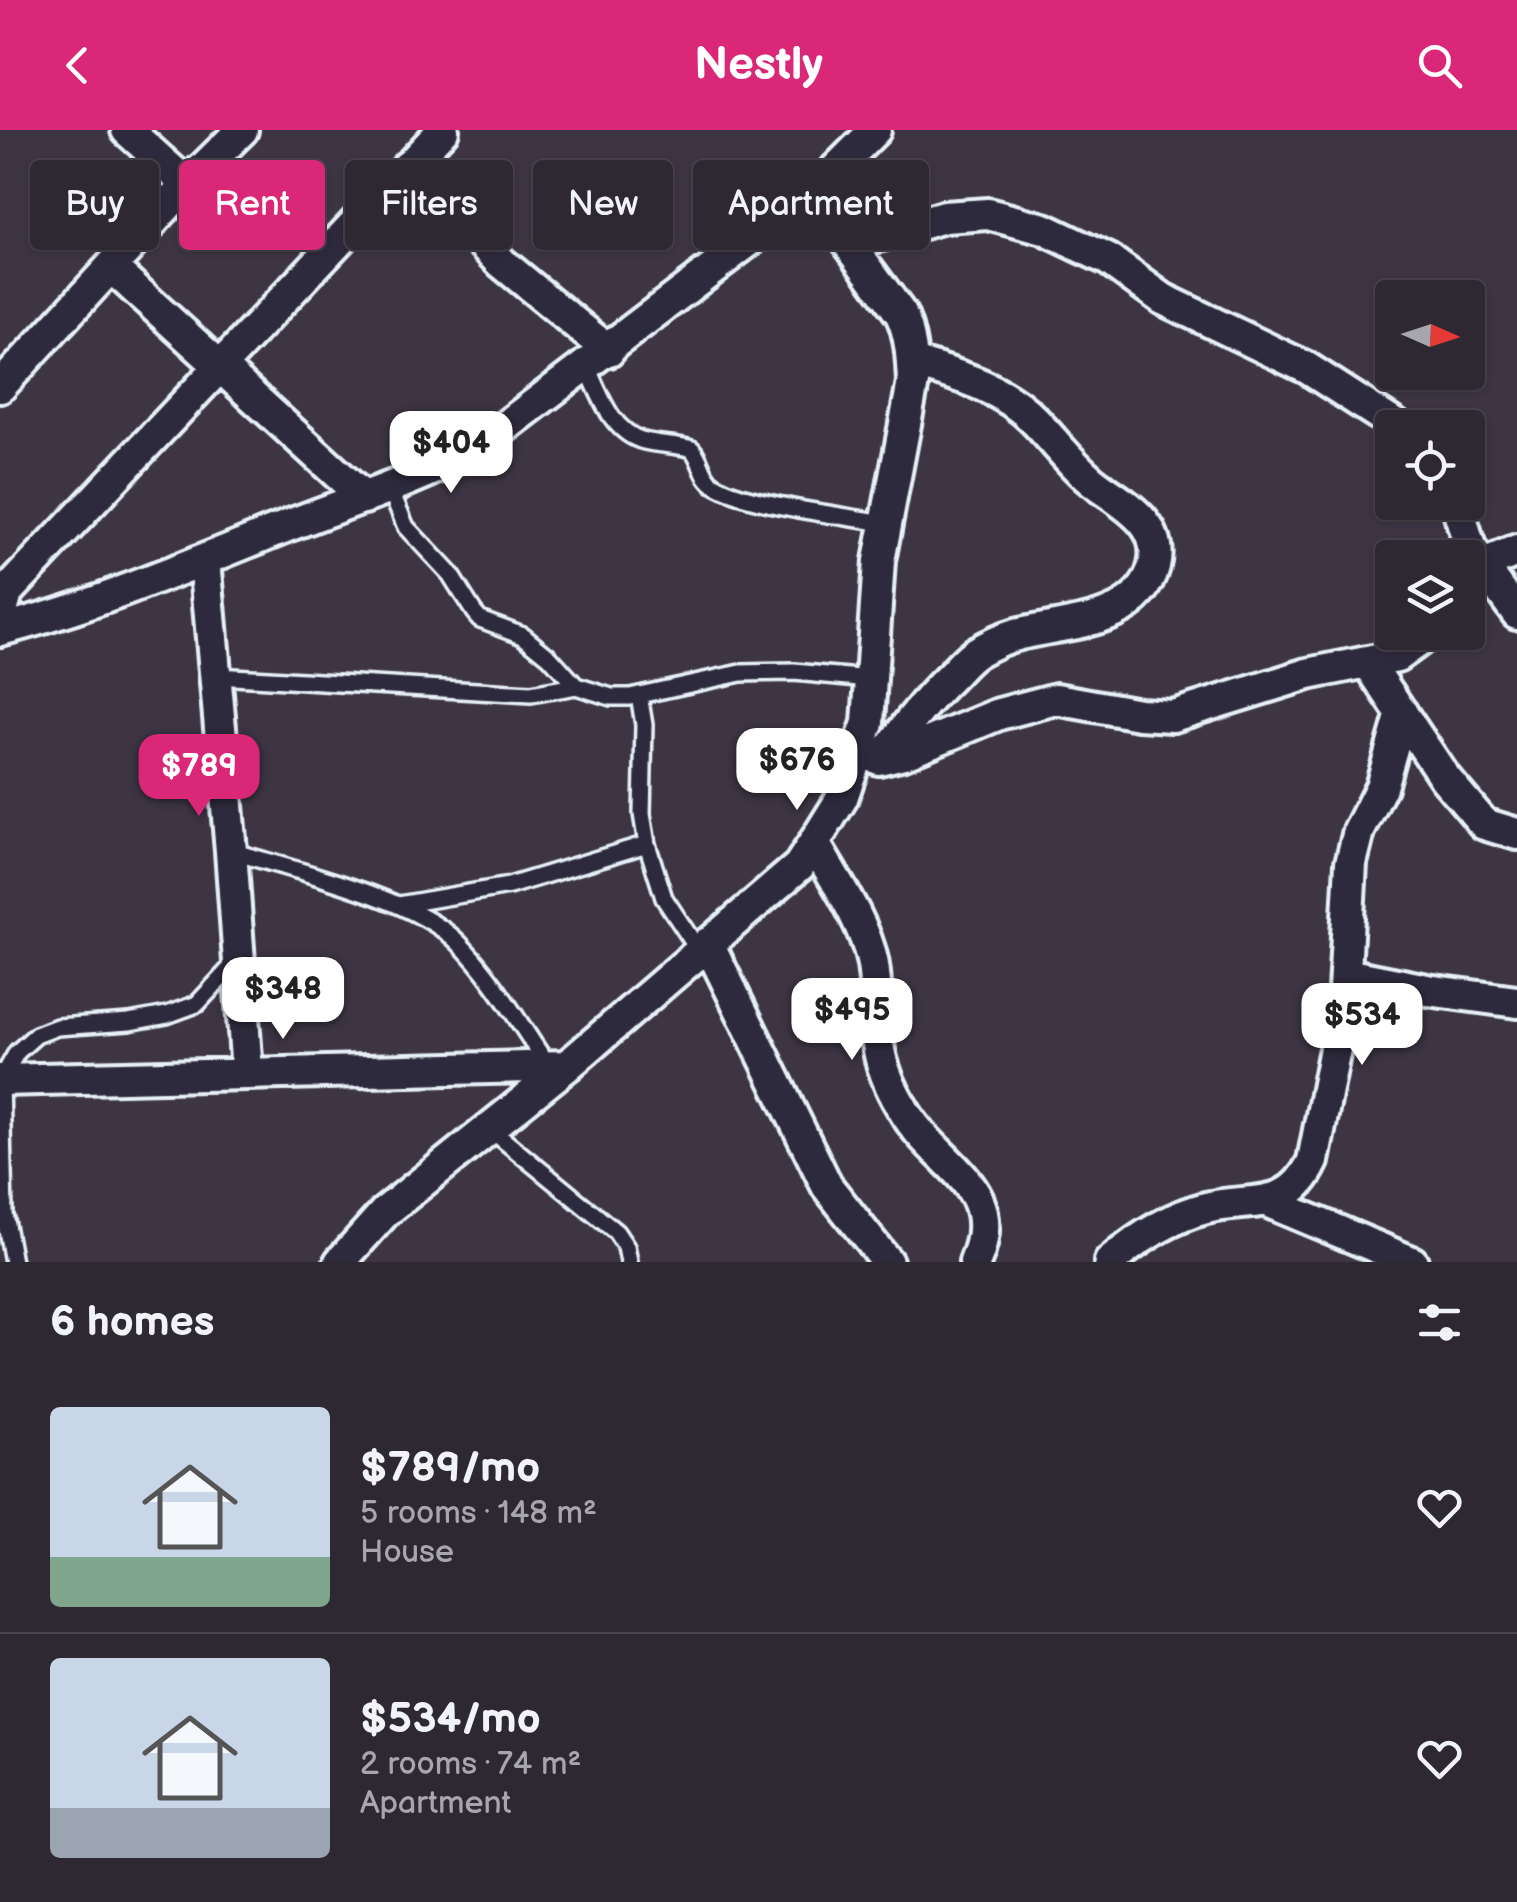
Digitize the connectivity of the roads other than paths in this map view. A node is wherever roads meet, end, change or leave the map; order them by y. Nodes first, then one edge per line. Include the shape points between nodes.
1 (127, 130) edge
2 (242, 130) edge
3 (442, 130) edge
4 (875, 130) edge
5 (211, 160) edge
6 (414, 160) edge
7 (845, 160) edge
8 (179, 177) edge
9 (179, 193) edge
10 (929, 221) edge
11 (345, 232) edge
12 (489, 250) edge
13 (739, 250) edge
14 (855, 250) edge
15 (110, 267) junction
16 (598, 359) junction
17 (912, 362) junction
18 (219, 365) junction
19 (0, 387) edge
20 (1375, 412) edge
21 (377, 493) junction
22 (884, 523) junction
23 (1517, 551) edge
24 (205, 560) junction
25 (1485, 560) edge
26 (1485, 577) edge
27 (2, 600) edge
28 (1517, 613) edge
29 (0, 630) edge
30 (1405, 650) edge
31 (1369, 664) junction
32 (216, 676) junction
33 (870, 679) junction
34 (576, 686) junction
35 (639, 695) junction
36 (1402, 713) junction
37 (870, 761) junction
38 (1517, 834) edge
39 (814, 842) junction
40 (647, 844) junction
41 (232, 851) junction
42 (395, 905) junction
43 (704, 947) junction
44 (239, 958) junction
45 (1346, 974) junction
46 (1517, 1002) edge
47 (558, 1066) junction
48 (247, 1073) junction
49 (0, 1080) edge
50 (490, 1129) junction
51 (1266, 1201) junction
52 (13, 1262) edge
53 (340, 1262) edge
54 (630, 1262) edge
55 (888, 1262) edge
56 (975, 1262) edge
57 (1110, 1262) edge
58 (1412, 1262) edge

1 - 8 street
2 - 5 street
3 - 6 street
4 - 7 street
9 - 15 street
10 - 20 street via 988,214 1044,229 1110,260 1163,299 1307,368
11 - 18 street
12 - 16 street
13 - 16 street
14 - 17 street via 901,314
15 - 18 street
15 - 19 street
16 - 21 street via 478,447
16 - 22 lane via 616,425 630,436 692,449 712,483 734,493
17 - 22 street
17 - 37 street via 1006,395 1094,483 1136,513 1156,549 1150,577 1131,600 1095,619 1008,636 973,653
18 - 21 street
18 - 27 street
21 - 24 street
21 - 34 lane via 450,574 480,619 524,635
22 - 33 street
23 - 25 street
24 - 29 street
24 - 32 street
26 - 28 street
30 - 31 street
31 - 36 street
31 - 37 street via 1308,674 1173,716 1056,699
32 - 34 lane via 531,694
32 - 41 street
33 - 35 lane via 741,673
33 - 37 street
34 - 35 lane via 610,696
35 - 40 lane
36 - 38 street via 1484,824
36 - 45 street via 1351,863
37 - 39 street
39 - 43 street via 798,866
39 - 56 street via 872,958 884,1071 922,1136 980,1201 985,1224
40 - 42 lane via 509,886
40 - 43 lane via 664,898
41 - 42 lane
41 - 44 street
42 - 47 lane via 456,940
43 - 47 street
43 - 55 street via 827,1186
44 - 48 street
44 - 49 lane via 197,1004 182,1010 36,1034
45 - 46 street
45 - 51 street via 1313,1160 1296,1188
47 - 48 street
47 - 50 street
48 - 49 street
49 - 52 lane via 4,1214
50 - 53 street via 385,1212
50 - 54 lane via 616,1232
51 - 57 street via 1205,1208 1156,1229
51 - 58 street

